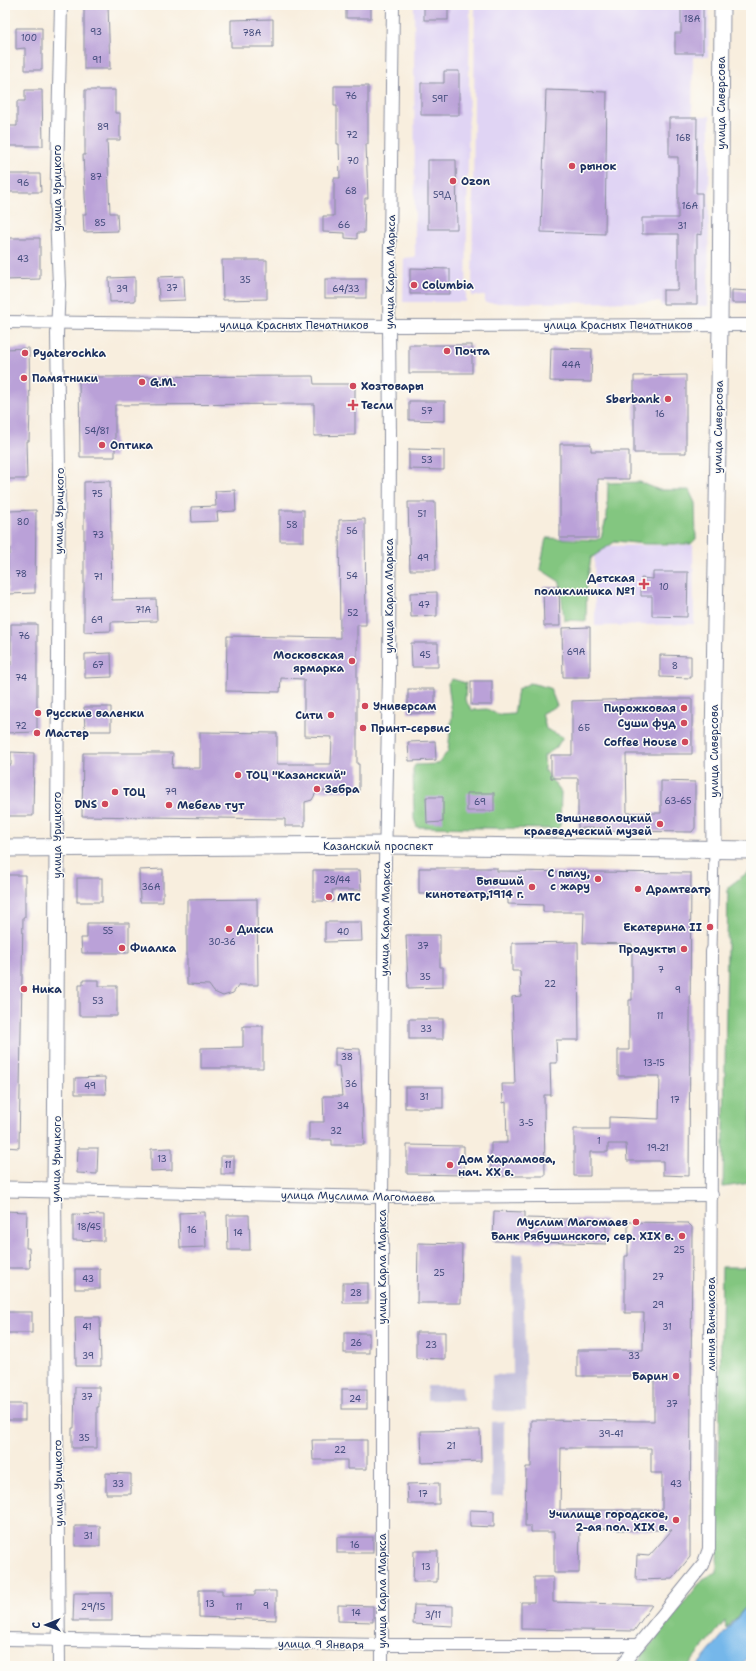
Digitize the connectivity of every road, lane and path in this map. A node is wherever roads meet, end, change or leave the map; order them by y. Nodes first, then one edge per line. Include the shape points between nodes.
1 (61, 5) edge
2 (394, 5) edge
3 (722, 5) edge
4 (5, 322) edge
5 (58, 323) junction
6 (751, 325) edge
7 (389, 326) junction
8 (720, 326) junction
9 (386, 845) junction
10 (5, 848) edge
11 (57, 848) junction
12 (714, 849) junction
13 (751, 850) edge
14 (712, 951) joint
15 (5, 1189) edge
16 (55, 1190) junction
17 (712, 1195) junction
18 (382, 1197) junction
19 (5, 1639) edge
20 (59, 1640) junction
21 (382, 1645) junction
22 (638, 1645) junction
23 (59, 1666) edge
24 (382, 1666) edge
25 (621, 1666) edge

1 - 5 street, улица Урицкого via 56,215
2 - 7 street, улица Карла Маркса
3 - 8 street, улица Сиверсова
4 - 5 street, улица Красных Печатников
5 - 7 street, улица Красных Печатников
5 - 11 street, улица Урицкого
6 - 8 street, улица Красных Печатников
7 - 8 street, улица Красных Печатников
7 - 9 street, улица Карла Маркса
8 - 12 street, улица Сиверсова via 713,743
9 - 11 main road, Казанский проспект
9 - 12 main road, Казанский проспект
9 - 18 street, улица Карла Маркса
10 - 11 main road, Казанский проспект
11 - 16 street, улица Урицкого
12 - 13 main road, Казанский проспект
12 - 14 street
14 - 17 street, линия Ванчакова
15 - 16 street, улица Муслима Магомаева
16 - 18 street, улица Муслима Магомаева
16 - 20 street, улица Урицкого
17 - 18 street, улица Муслима Магомаева
17 - 22 street, линия Ванчакова via 709,1549 703,1565
18 - 21 street, улица Карла Маркса
19 - 20 street, улица 9 Января
20 - 21 street, улица 9 Января
20 - 23 street, улица Урицкого
21 - 22 street, улица 9 Января
21 - 24 street, улица Карла Маркса
22 - 25 street, линия Ванчакова

